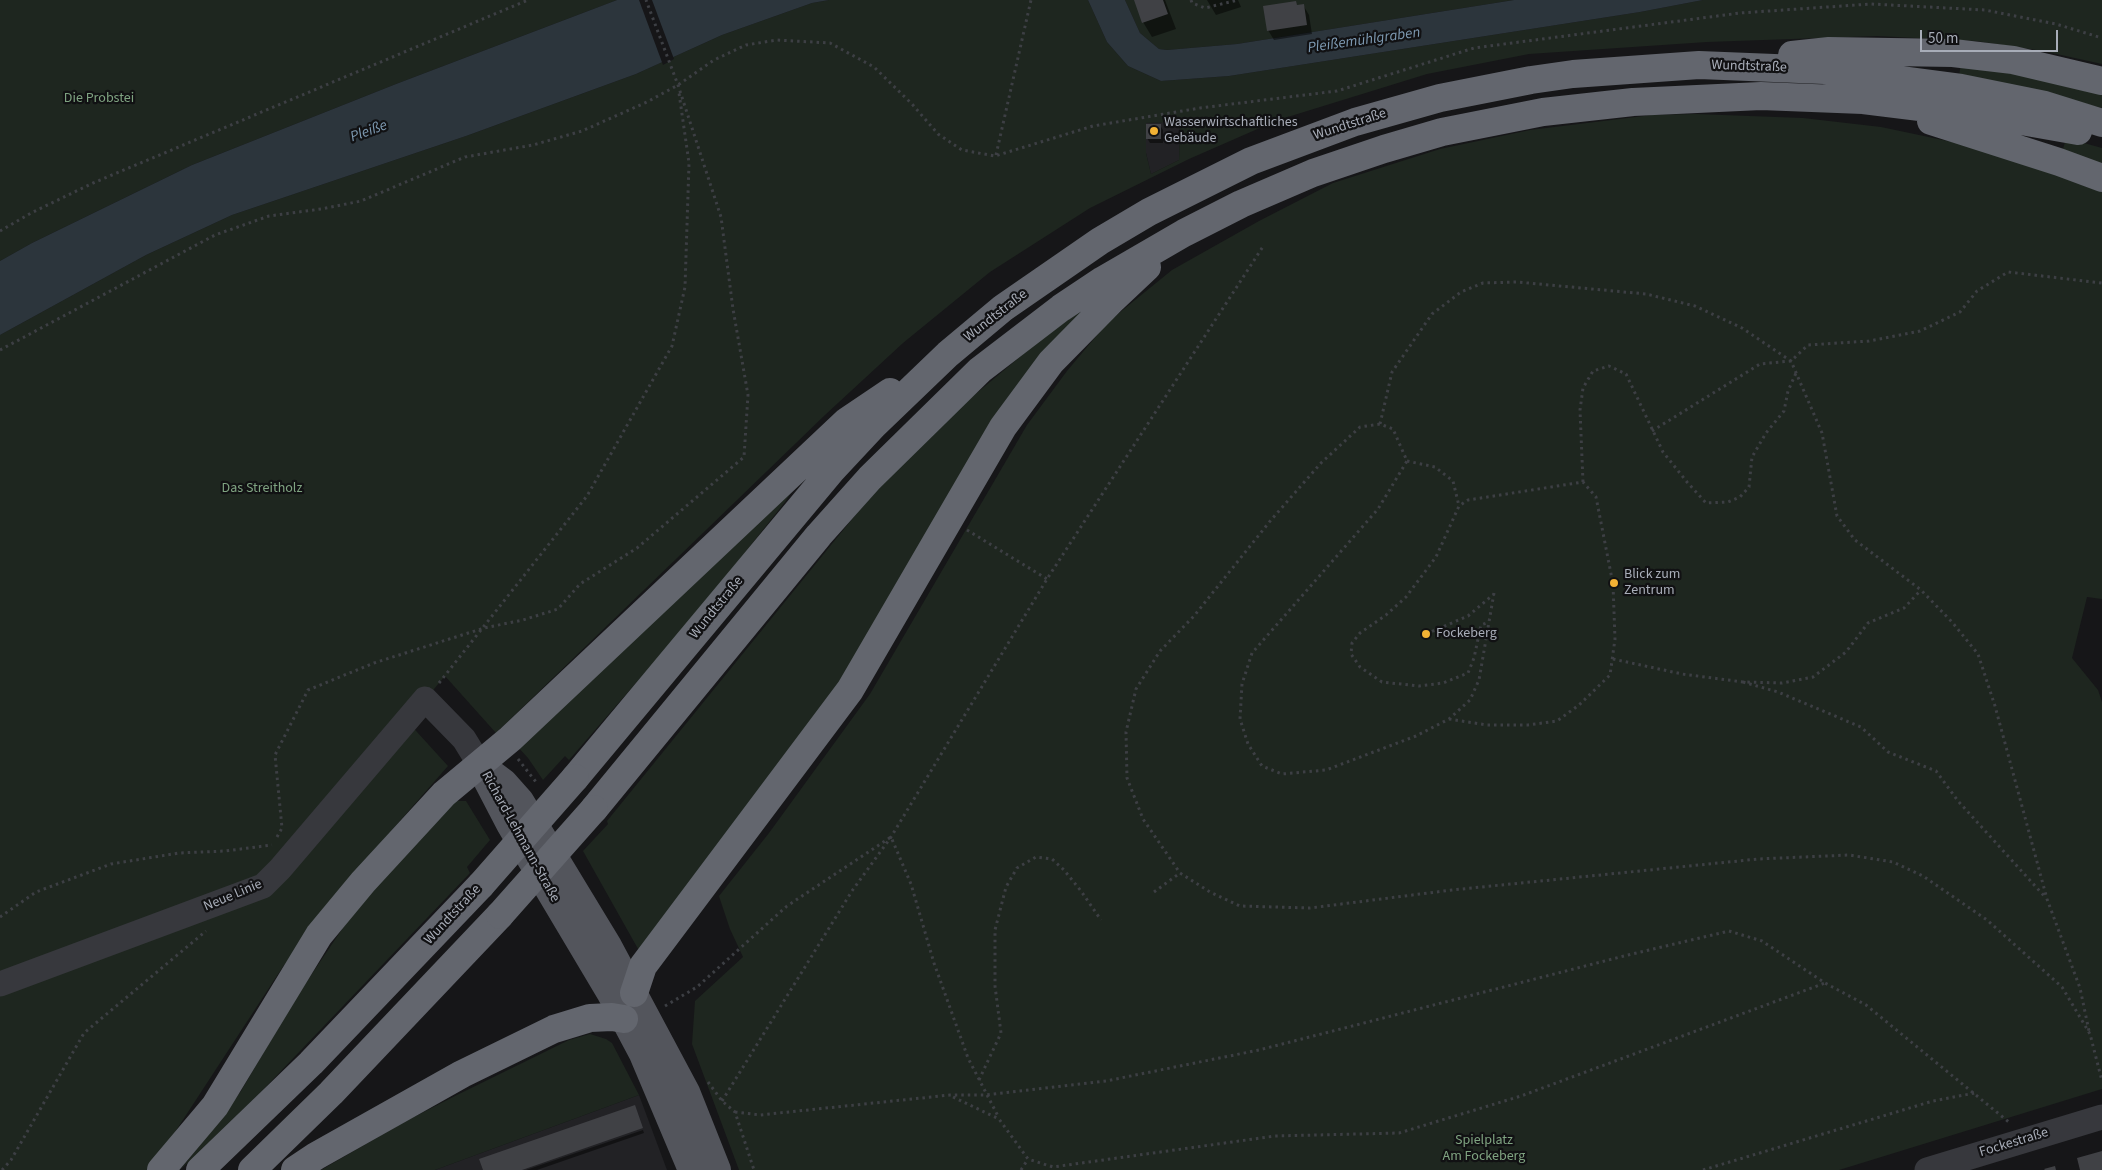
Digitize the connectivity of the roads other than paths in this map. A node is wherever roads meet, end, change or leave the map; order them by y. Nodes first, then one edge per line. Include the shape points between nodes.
1 (1698, 65) junction
2 (2102, 81) edge
3 (1863, 100) junction
4 (2102, 123) edge
5 (2102, 136) edge
6 (2102, 178) edge
7 (1184, 233) junction
8 (948, 354) junction
9 (480, 765) junction
10 (0, 984) edge
11 (634, 993) junction
12 (624, 1019) junction
13 (2102, 1117) edge
14 (161, 1170) edge
15 (200, 1170) edge
16 (252, 1170) edge
17 (295, 1170) edge
18 (692, 1170) edge
19 (716, 1170) edge
20 (1927, 1170) edge

1 - 2 highway via 1829,51 1896,51 2013,60
1 - 4 highway, Wundtstraße via 1824,70 1961,88 2045,105
1 - 8 highway, Wundtstraße via 1636,68 1531,80 1440,98 1355,122 1251,161 1100,241 1003,308
3 - 5 highway, Wundtstraße via 1993,116
3 - 6 highway
3 - 7 highway, Wundtstraße via 1706,97 1561,110 1507,119 1442,132 1313,173
7 - 11 highway via 1051,362 1002,427 850,690 643,966
7 - 16 highway, Wundtstraße, bridge via 1061,308 980,370 920,426 819,535 594,809 500,916 338,1086
8 - 9 highway via 847,421
8 - 15 highway, Wundtstraße, bridge via 831,472 575,778 481,885 311,1063
9 - 10 street, Neue Linie via 464,739 425,698 263,886
9 - 11 main road, Richard-Lehmann-Straße via 504,783 520,801
9 - 12 main road, Richard-Lehmann-Straße via 510,824
9 - 14 highway via 444,794 319,935 215,1106
11 - 19 main road, Richard-Lehmann-Straße via 686,1092
12 - 17 highway via 590,1018 554,1029 462,1074
12 - 18 main road, Richard-Lehmann-Straße via 643,1054
13 - 20 street, Fockestraße

